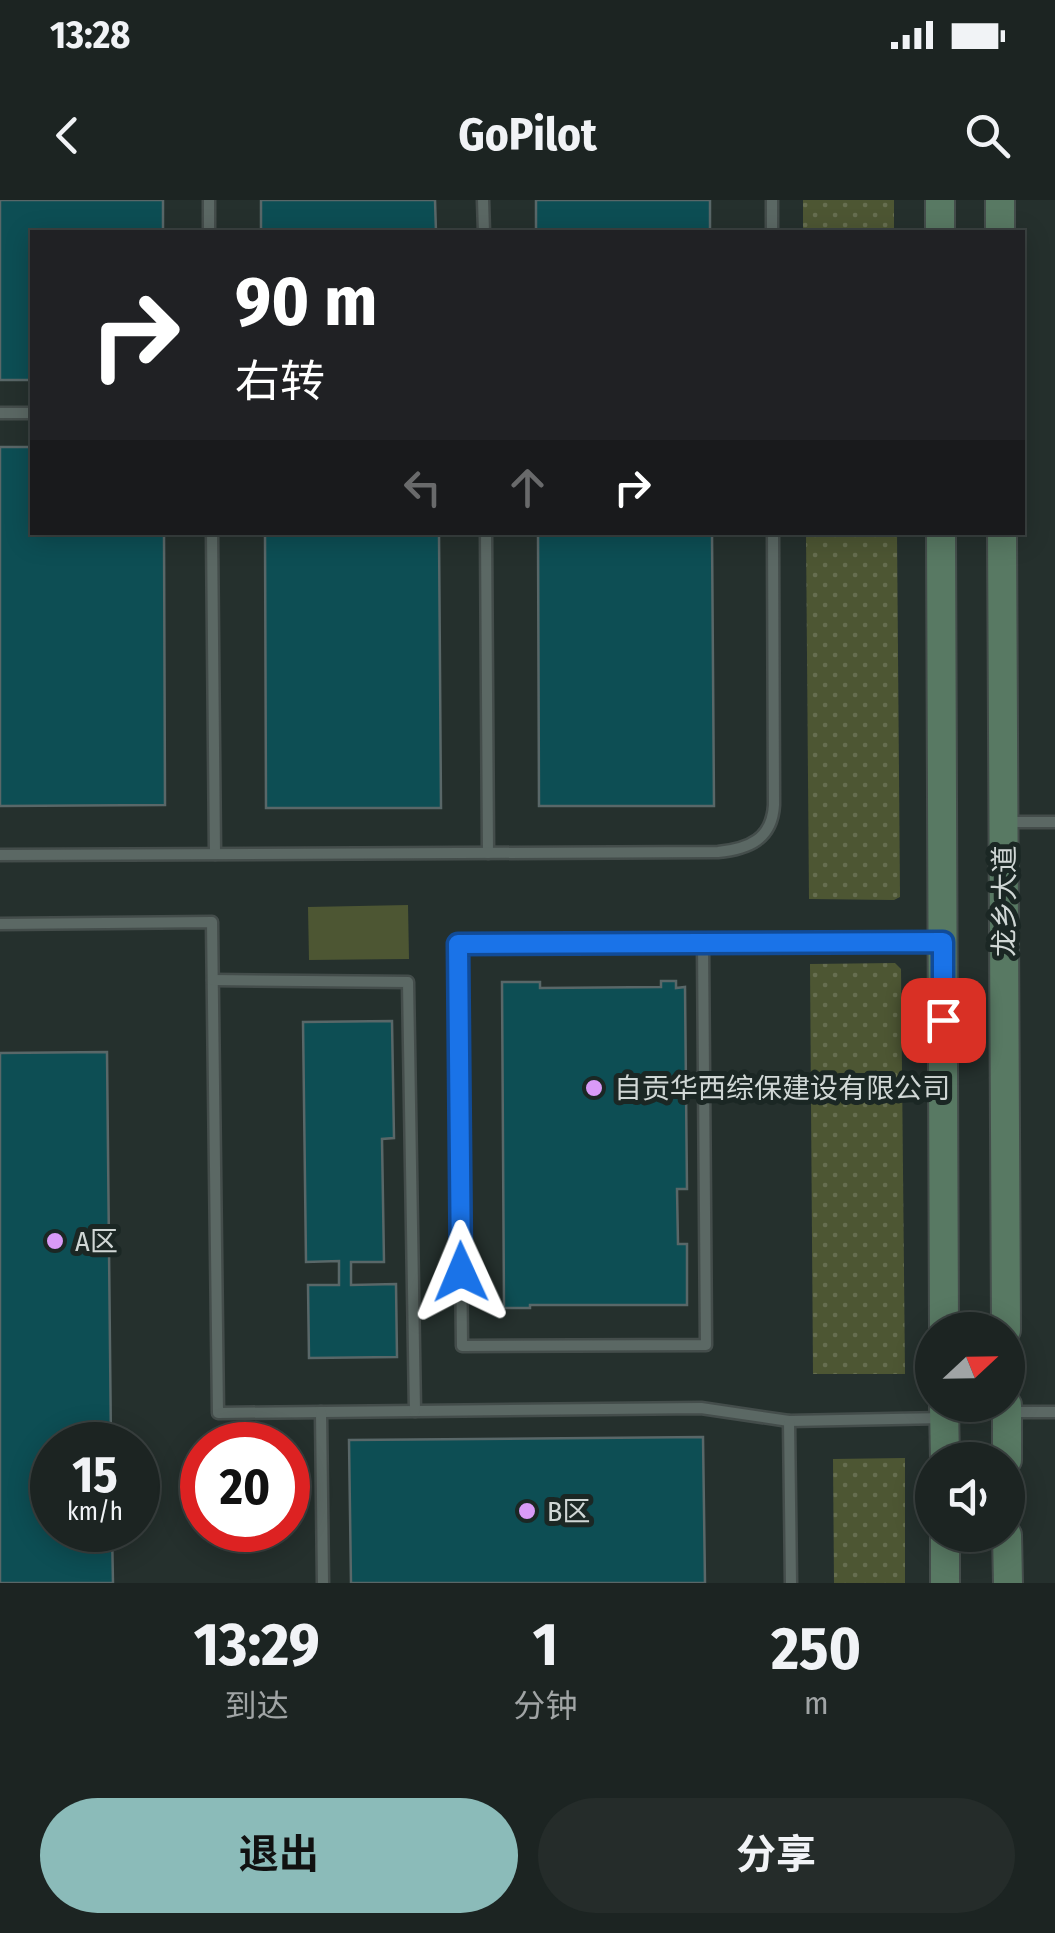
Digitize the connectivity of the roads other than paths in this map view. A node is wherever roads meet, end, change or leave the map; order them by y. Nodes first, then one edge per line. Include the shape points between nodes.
1 (209, 200) edge
2 (484, 200) edge
3 (772, 200) edge
4 (940, 200) edge
5 (1000, 200) edge
6 (210, 230) edge
7 (484, 230) edge
8 (772, 230) edge
9 (940, 230) edge
10 (1000, 230) edge
11 (0, 413) edge
12 (30, 413) edge
13 (212, 535) edge
14 (486, 535) edge
15 (773, 535) edge
16 (942, 535) edge
17 (1002, 535) edge
18 (1003, 822) junction
19 (1055, 822) edge
20 (488, 853) junction
21 (215, 854) junction
22 (0, 856) edge
23 (0, 924) edge
24 (943, 942) junction
25 (704, 943) junction
26 (213, 980) junction
27 (944, 1312) edge
28 (1006, 1312) edge
29 (1025, 1410) edge
30 (415, 1411) junction
31 (321, 1412) junction
32 (1055, 1412) edge
33 (915, 1413) edge
34 (789, 1420) junction
35 (945, 1552) edge
36 (1007, 1552) edge
37 (324, 1583) edge
38 (791, 1583) edge
39 (945, 1583) edge
40 (1008, 1583) edge

1 - 6 lane
2 - 7 lane
3 - 8 lane
4 - 9 main road
5 - 10 main road
11 - 12 lane
13 - 21 lane
14 - 20 lane
15 - 20 lane via 774,805 766,832 739,850 718,852
16 - 24 main road
17 - 18 main road, 龙乡大道
18 - 19 lane
18 - 28 main road, 龙乡大道
20 - 21 lane
21 - 22 lane
23 - 26 lane via 212,922
24 - 25 lane
24 - 27 main road
25 - 25 lane via 706,1345 462,1346 458,944
26 - 30 lane via 408,982
26 - 31 lane via 218,1413
29 - 32 lane
30 - 31 lane
30 - 34 lane via 701,1408
31 - 37 lane
33 - 34 lane
34 - 38 lane
35 - 39 main road
36 - 40 main road

